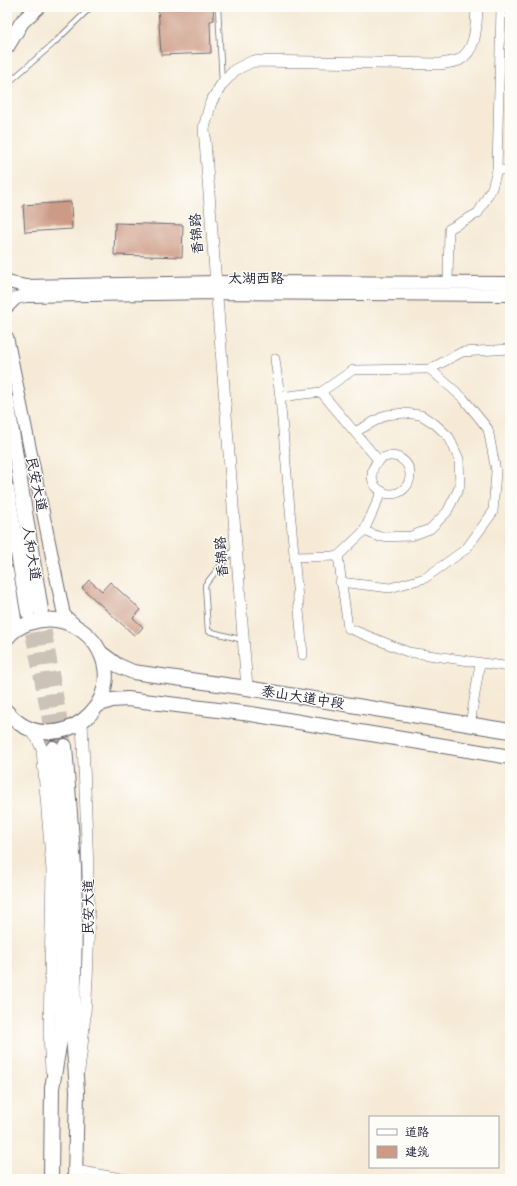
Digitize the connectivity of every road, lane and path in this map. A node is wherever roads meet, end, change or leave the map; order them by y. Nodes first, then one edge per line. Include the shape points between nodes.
1 (32, 7) edge
2 (38, 7) edge
3 (91, 7) edge
4 (218, 7) edge
5 (477, 7) edge
6 (501, 7) edge
7 (22, 22) junction
8 (7, 47) edge
9 (7, 84) edge
10 (222, 84) junction
11 (497, 170) junction
12 (510, 170) edge
13 (7, 282) edge
14 (448, 283) junction
15 (510, 283) edge
16 (215, 287) junction
17 (510, 295) edge
18 (7, 307) edge
19 (7, 337) edge
20 (510, 349) edge
21 (275, 359) dead end
22 (430, 369) junction
23 (321, 392) junction
24 (280, 397) junction
25 (7, 401) edge
26 (355, 432) junction
27 (379, 461) junction
28 (7, 489) edge
29 (382, 492) junction
30 (364, 531) junction
31 (236, 548) junction
32 (338, 556) junction
33 (294, 557) junction
34 (7, 571) edge
35 (340, 582) junction
36 (76, 626) junction
37 (9, 636) edge
38 (243, 640) junction
39 (101, 653) junction
40 (303, 655) dead end
41 (480, 663) junction
42 (510, 667) edge
43 (247, 688) junction
44 (98, 705) junction
45 (7, 712) edge
46 (82, 722) junction
47 (470, 725) junction
48 (26, 727) junction
49 (510, 731) edge
50 (510, 757) edge
51 (52, 1088) junction
52 (77, 1091) junction
53 (76, 1175) edge
54 (51, 1179) edge
55 (127, 1179) edge

1 - 7 main road
2 - 7 main road
3 - 9 lane
4 - 10 lane
5 - 10 street, 香锦路 via 471,49 459,60 440,64 253,61 235,70
6 - 11 street
7 - 8 main road
10 - 16 street, 香锦路 via 211,102 204,128
11 - 12 street
11 - 14 street via 492,188 478,213 449,229
13 - 16 main road, 太湖西路 via 26,286
14 - 15 main road, 太湖西路
14 - 16 main road, 太湖西路
16 - 17 main road, 太湖西路
16 - 18 main road, 太湖西路 via 26,296 16,298
16 - 31 street, 香锦路
19 - 36 main road, 民安大道 via 64,615
20 - 22 street via 462,352
21 - 24 street
22 - 23 street via 352,370
22 - 35 street via 464,398 488,428 496,471 493,512 466,549 425,578 390,588
23 - 24 street
23 - 26 street
24 - 33 street
25 - 28 main road, 人和大道 via 35,611
26 - 27 street
26 - 30 street via 386,415 404,413 420,416 435,424 449,437 459,459 460,486 447,512 430,529 411,536 380,537
27 - 29 street via 375,465 372,477
27 - 29 street via 390,456 396,457 406,462 410,473 408,484 399,492
29 - 30 street
30 - 32 street
31 - 38 street, 香锦路
31 - 38 lane via 205,585 208,631
32 - 33 street
32 - 35 street
33 - 40 street
34 - 37 main road via 15,619
35 - 41 street via 348,628 408,652
36 - 37 main road via 58,620 45,620 33,622
36 - 39 main road via 91,637
38 - 43 street, 香锦路
39 - 43 main road, 泰山大道中段 via 133,672
39 - 44 main road via 106,683
41 - 42 street
41 - 47 street
43 - 47 main road, 泰山大道中段
44 - 46 main road
44 - 50 main road, 泰山大道中段 via 112,700 127,699 243,713
45 - 48 main road
46 - 48 main road via 60,731 37,731
46 - 52 street, 民安大道 via 88,922 84,1034
47 - 49 main road, 泰山大道中段
48 - 51 street, 民安大道 via 37,738 42,748 52,870 49,1035
51 - 52 main road, 民安大道 via 61,1034 63,867 59,747 74,867 73,1034
51 - 54 main road, 民安大道
52 - 53 main road, 民安大道
53 - 55 street

